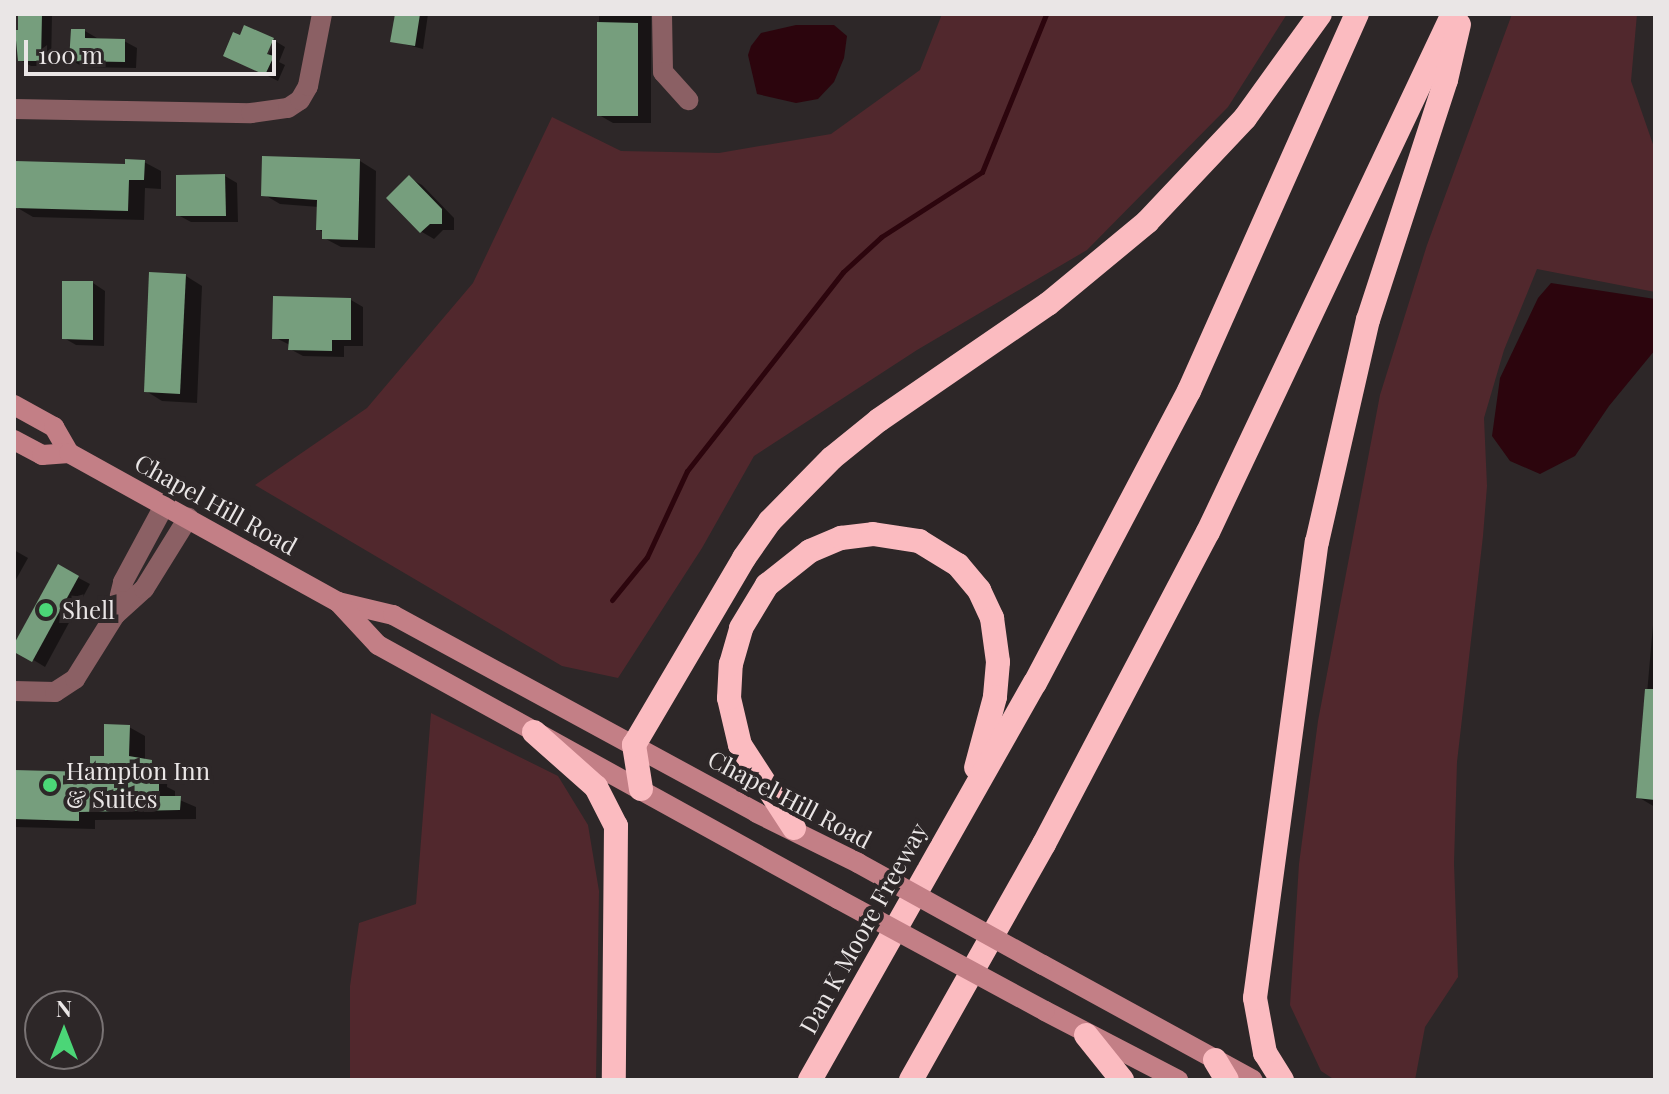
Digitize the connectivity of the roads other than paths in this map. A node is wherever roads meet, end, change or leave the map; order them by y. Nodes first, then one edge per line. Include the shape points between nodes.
1 (322, 14) edge
2 (662, 14) edge
3 (1320, 14) edge
4 (1357, 14) edge
5 (1453, 14) edge
6 (1461, 14) edge
7 (688, 100) dead end
8 (14, 109) edge
9 (14, 405) edge
10 (14, 440) edge
11 (69, 453) junction
12 (165, 504) junction
13 (188, 518) junction
14 (338, 602) junction
15 (115, 615) junction
16 (14, 691) edge
17 (534, 732) junction
18 (634, 745) junction
19 (641, 789) junction
20 (966, 804) junction
21 (794, 828) junction
22 (1086, 1035) junction
23 (922, 1069) edge
24 (1221, 1070) edge
25 (614, 1080) edge
26 (810, 1080) edge
27 (911, 1080) edge
28 (1122, 1080) edge
29 (1178, 1080) edge
30 (1253, 1080) edge
31 (1282, 1080) edge

1 - 8 street via 313,71 300,100 288,108 251,113
2 - 7 street via 663,72
3 - 18 highway via 1245,118 1147,222 1048,304 879,420 799,489 744,558
4 - 20 highway, Dan K Moore Freeway via 1189,391
5 - 23 highway via 1208,532
6 - 31 highway via 1446,80 1368,320 1317,542 1255,998 1265,1053
9 - 11 main road, Chapel Hill Road via 54,427
10 - 11 main road, Chapel Hill Road via 42,455
11 - 12 main road, Chapel Hill Road
12 - 13 main road, Chapel Hill Road
12 - 15 street via 123,582
13 - 14 main road, Chapel Hill Road
13 - 15 street via 144,589
14 - 17 main road, Chapel Hill Road via 378,645
14 - 18 main road, Chapel Hill Road via 393,615
15 - 16 street via 75,679 55,692
17 - 19 main road, Chapel Hill Road
17 - 25 highway via 596,787 616,826
18 - 19 highway
18 - 21 main road, Chapel Hill Road
19 - 22 main road, Chapel Hill Road, bridge
20 - 21 highway via 998,678 992,618 970,577 935,548 890,534 856,535 810,551 773,579 747,614 733,655 729,690 734,729 749,763
20 - 26 highway, Dan K Moore Freeway
21 - 24 main road, Chapel Hill Road, bridge
22 - 28 highway
22 - 29 main road, Chapel Hill Road
23 - 27 highway
24 - 30 main road, Chapel Hill Road

